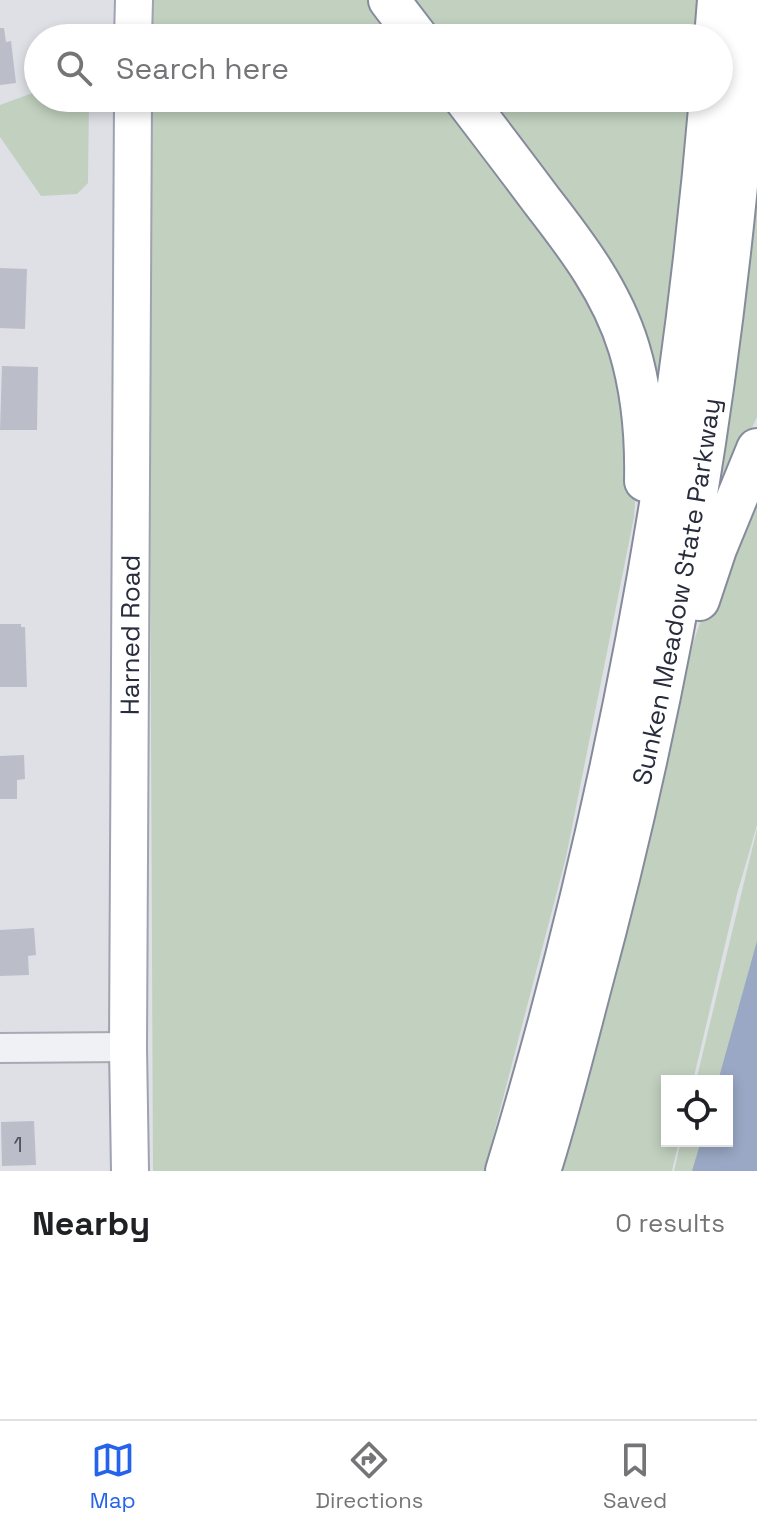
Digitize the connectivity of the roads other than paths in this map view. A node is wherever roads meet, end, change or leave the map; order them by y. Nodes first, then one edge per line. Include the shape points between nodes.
1 (134, 0) edge
2 (389, 0) edge
3 (718, 0) edge
4 (752, 0) edge
5 (133, 24) edge
6 (407, 24) edge
7 (716, 24) edge
8 (133, 112) edge
9 (475, 112) edge
10 (709, 112) edge
11 (757, 449) edge
12 (638, 720) junction
13 (128, 1047) junction
14 (0, 1048) edge
15 (130, 1171) edge
16 (506, 1171) edge
17 (540, 1171) edge

1 - 5 main road
2 - 6 highway
3 - 7 highway
4 - 12 highway, Sunken Meadow State Parkway via 736,206 682,583
8 - 13 main road, Harned Road
9 - 12 highway via 585,256 619,321 635,372 646,440 632,588
10 - 12 highway, Sunken Meadow State Parkway via 681,370 648,580
11 - 12 highway
12 - 16 highway, Sunken Meadow State Parkway via 575,921
12 - 17 highway, Sunken Meadow State Parkway via 626,858
13 - 14 street
13 - 15 main road, Harned Road

